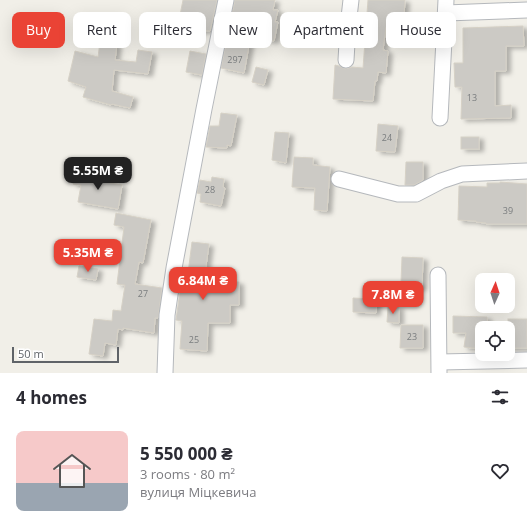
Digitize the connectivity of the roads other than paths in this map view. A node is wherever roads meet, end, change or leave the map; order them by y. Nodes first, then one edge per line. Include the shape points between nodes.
1 (226, 0) edge
2 (351, 0) edge
3 (446, 7) edge
4 (527, 10) edge
5 (346, 60) dead end
6 (440, 118) dead end
7 (527, 171) edge
8 (339, 179) dead end
9 (438, 275) dead end
10 (527, 360) edge
11 (439, 368) edge
12 (165, 373) edge

1 - 12 street via 167,315
2 - 5 street
3 - 4 street
3 - 6 street
7 - 8 street via 462,174 416,194 398,194
9 - 11 street
10 - 11 street

